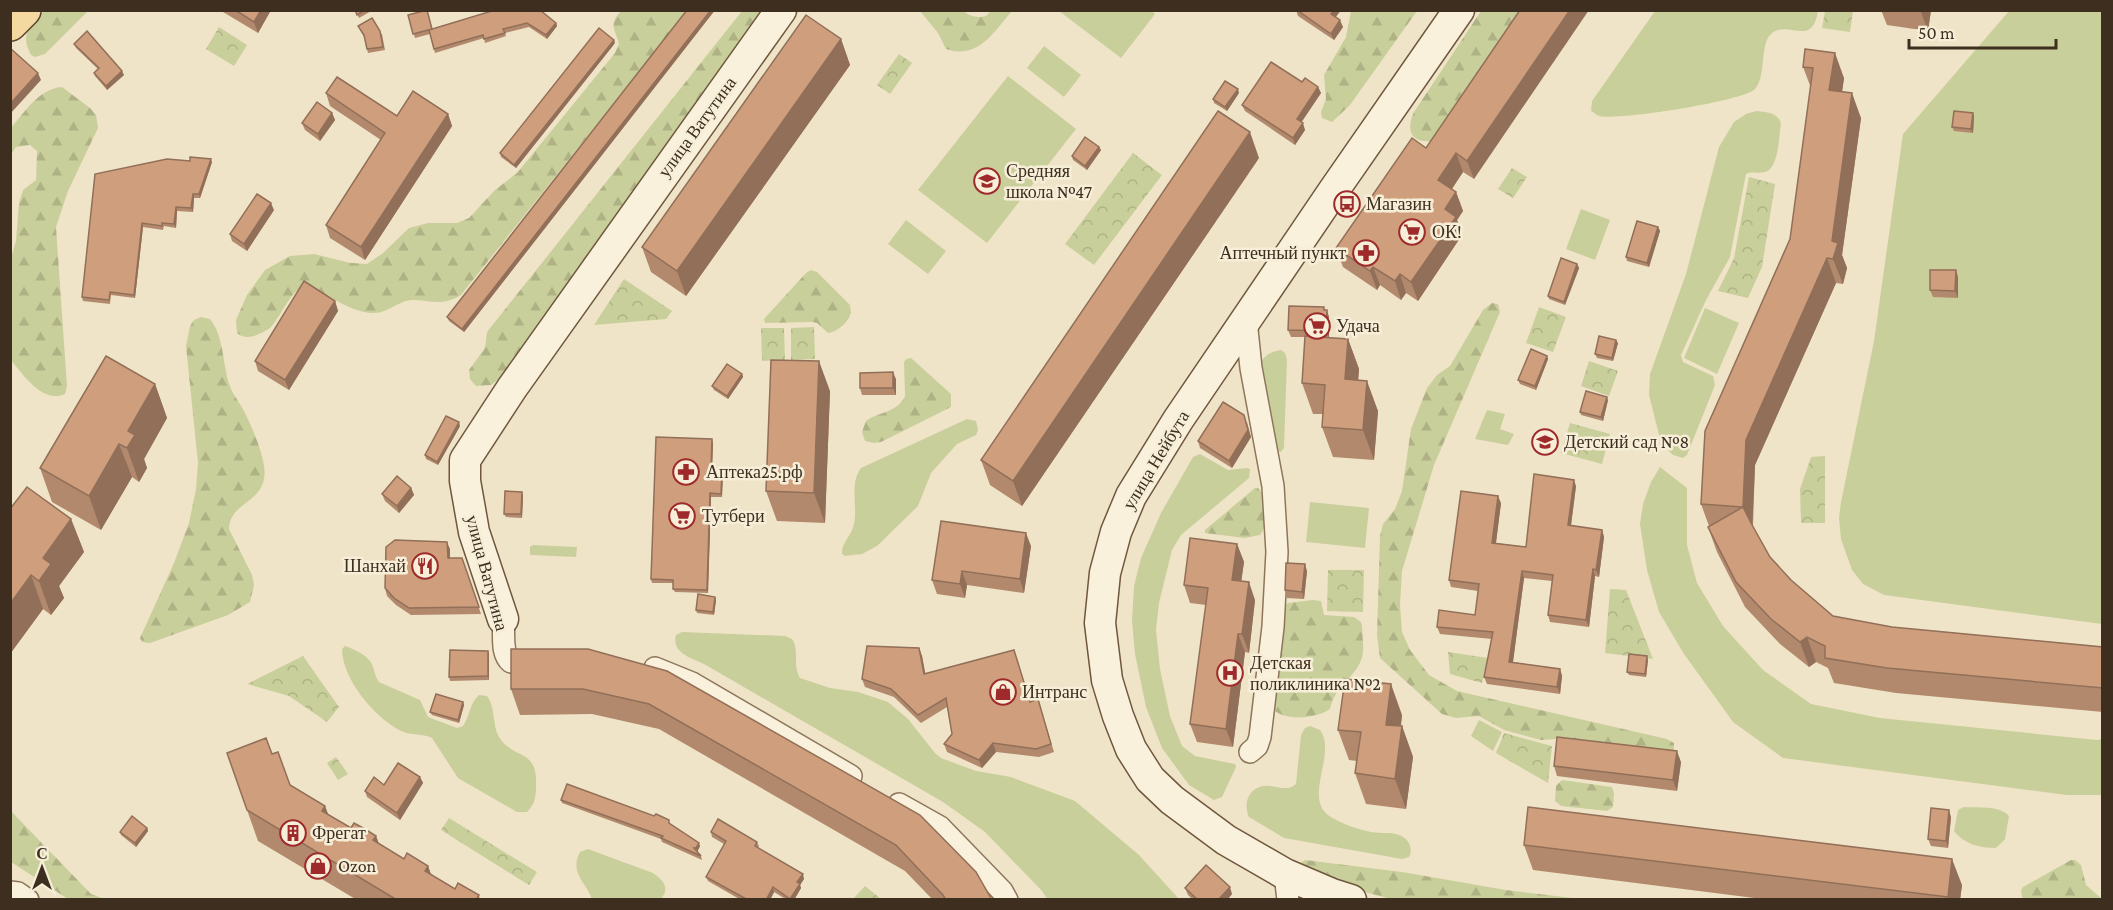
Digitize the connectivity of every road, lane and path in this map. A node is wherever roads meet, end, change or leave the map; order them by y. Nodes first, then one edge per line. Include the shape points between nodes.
1 (24, 10) edge
2 (781, 10) edge
3 (1459, 10) edge
4 (10, 24) edge
5 (1246, 320) junction
6 (503, 619) joint
7 (558, 661) edge
8 (638, 664) edge
9 (1250, 752) dead end
10 (1287, 887) edge
11 (10, 892) edge
12 (28, 900) edge
13 (1007, 900) edge
14 (1351, 900) edge

1 - 4 main road
2 - 6 street, улица Ватутина via 465,460 474,532
3 - 5 street, улица Нейбута
5 - 9 street via 1273,486 1277,552 1260,737
5 - 10 street, улица Нейбута via 1131,496 1105,573 1101,642 1118,716 1131,749 1150,778 1172,800
6 - 7 street, улица Ватутина via 508,660
8 - 13 street via 692,683 940,827
10 - 14 street, улица Нейбута
11 - 12 street

